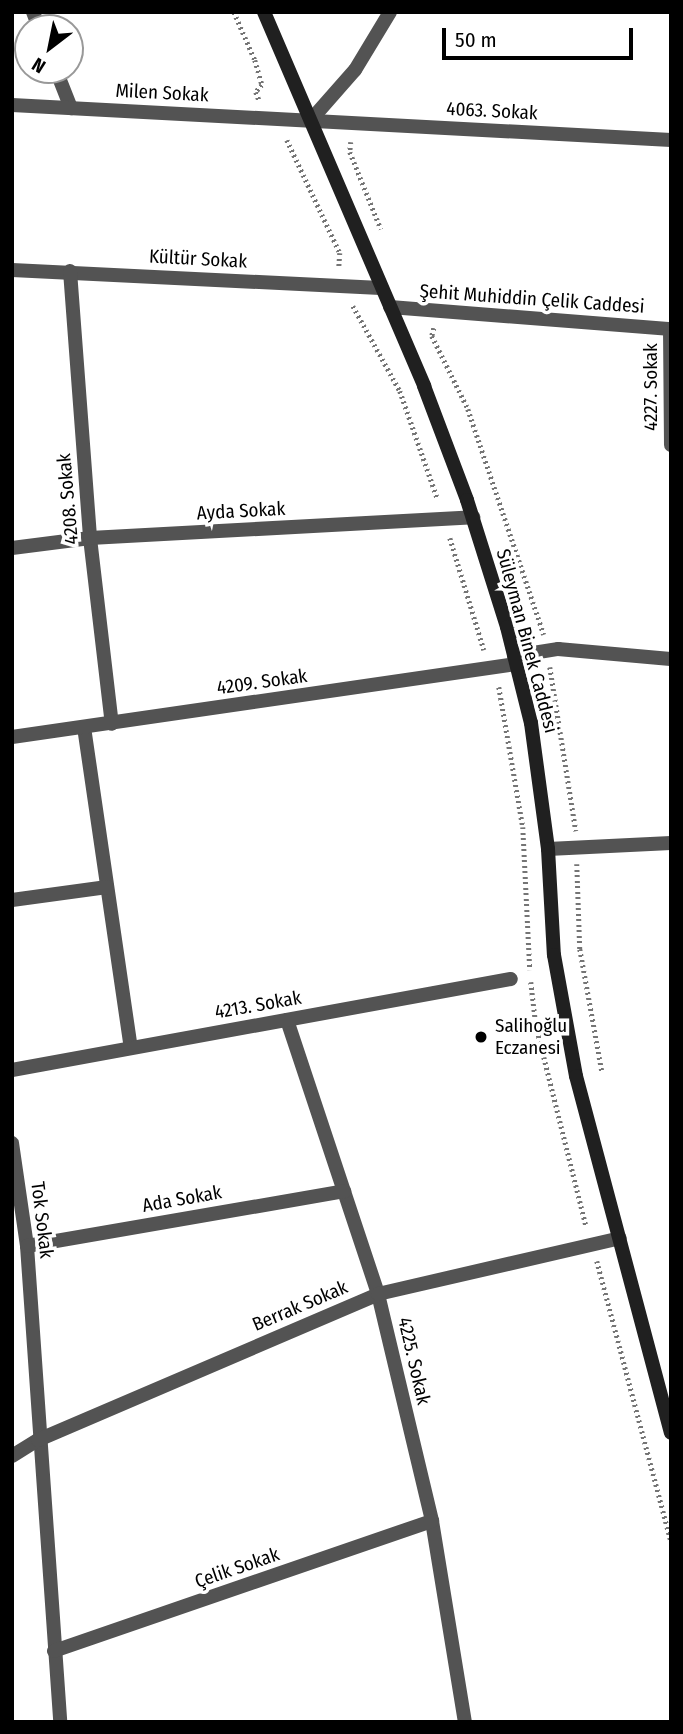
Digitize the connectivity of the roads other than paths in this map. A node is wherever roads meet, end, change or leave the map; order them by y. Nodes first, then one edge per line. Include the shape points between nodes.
1 (264, 12) edge
2 (390, 12) edge
3 (62, 84) edge
4 (12, 106) edge
5 (71, 108) junction
6 (310, 121) junction
7 (671, 140) edge
8 (12, 270) edge
9 (70, 271) junction
10 (381, 288) junction
11 (390, 307) junction
12 (670, 329) edge
13 (671, 445) edge
14 (473, 517) junction
15 (90, 538) junction
16 (12, 548) edge
17 (671, 659) edge
18 (515, 660) junction
19 (112, 724) junction
20 (84, 727) junction
21 (12, 737) edge
22 (671, 843) edge
23 (548, 849) junction
24 (107, 887) junction
25 (12, 901) edge
26 (510, 979) dead end
27 (287, 1020) junction
28 (131, 1048) junction
29 (12, 1070) edge
30 (12, 1143) edge
31 (344, 1191) junction
32 (620, 1238) junction
33 (27, 1246) junction
34 (378, 1294) junction
35 (671, 1433) edge
36 (38, 1440) junction
37 (12, 1456) edge
38 (432, 1521) junction
39 (54, 1651) junction
40 (60, 1722) edge
41 (465, 1722) edge

1 - 6 street, Süleyman Binek Caddesi
2 - 6 street via 355,70
3 - 5 street
4 - 5 street, Milen Sokak
5 - 6 street, Milen Sokak
6 - 7 street, 4063. Sokak
6 - 10 street, Süleyman Binek Caddesi
8 - 9 street, Kültür Sokak
9 - 10 street, Kültür Sokak
9 - 15 street, 4208. Sokak
10 - 11 street, Süleyman Binek Caddesi
11 - 12 street, Şehit Muhiddin Çelik Caddesi
11 - 14 street, Süleyman Binek Caddesi
12 - 13 street, 4227. Sokak
14 - 15 street, Ayda Sokak
14 - 18 street, Süleyman Binek Caddesi
15 - 16 street, Ayda Sokak
15 - 19 street, 4208. Sokak
17 - 18 street, 4209. Sokak via 558,649
18 - 19 street, 4209. Sokak
18 - 23 street, Süleyman Binek Caddesi via 531,723
19 - 20 street, 4209. Sokak
20 - 21 street, 4209. Sokak
20 - 24 street
22 - 23 street
23 - 32 street, Süleyman Binek Caddesi via 554,955 569,1036
24 - 25 street
24 - 28 street
26 - 27 street, 4213. Sokak
27 - 28 street, 4213. Sokak
27 - 31 street, 4225. Sokak
28 - 29 street, 4213. Sokak
30 - 33 street, Tok Sokak
31 - 33 street, Ada Sokak
31 - 34 street, 4225. Sokak
32 - 34 street, Berrak Sokak
32 - 35 street, Süleyman Binek Caddesi
33 - 36 street, Tok Sokak
34 - 36 street, Berrak Sokak
34 - 38 street, 4225. Sokak
36 - 37 street, Berrak Sokak
36 - 39 street, Tok Sokak
38 - 39 street, Çelik Sokak
38 - 41 street, 4225. Sokak
39 - 40 street, Tok Sokak

